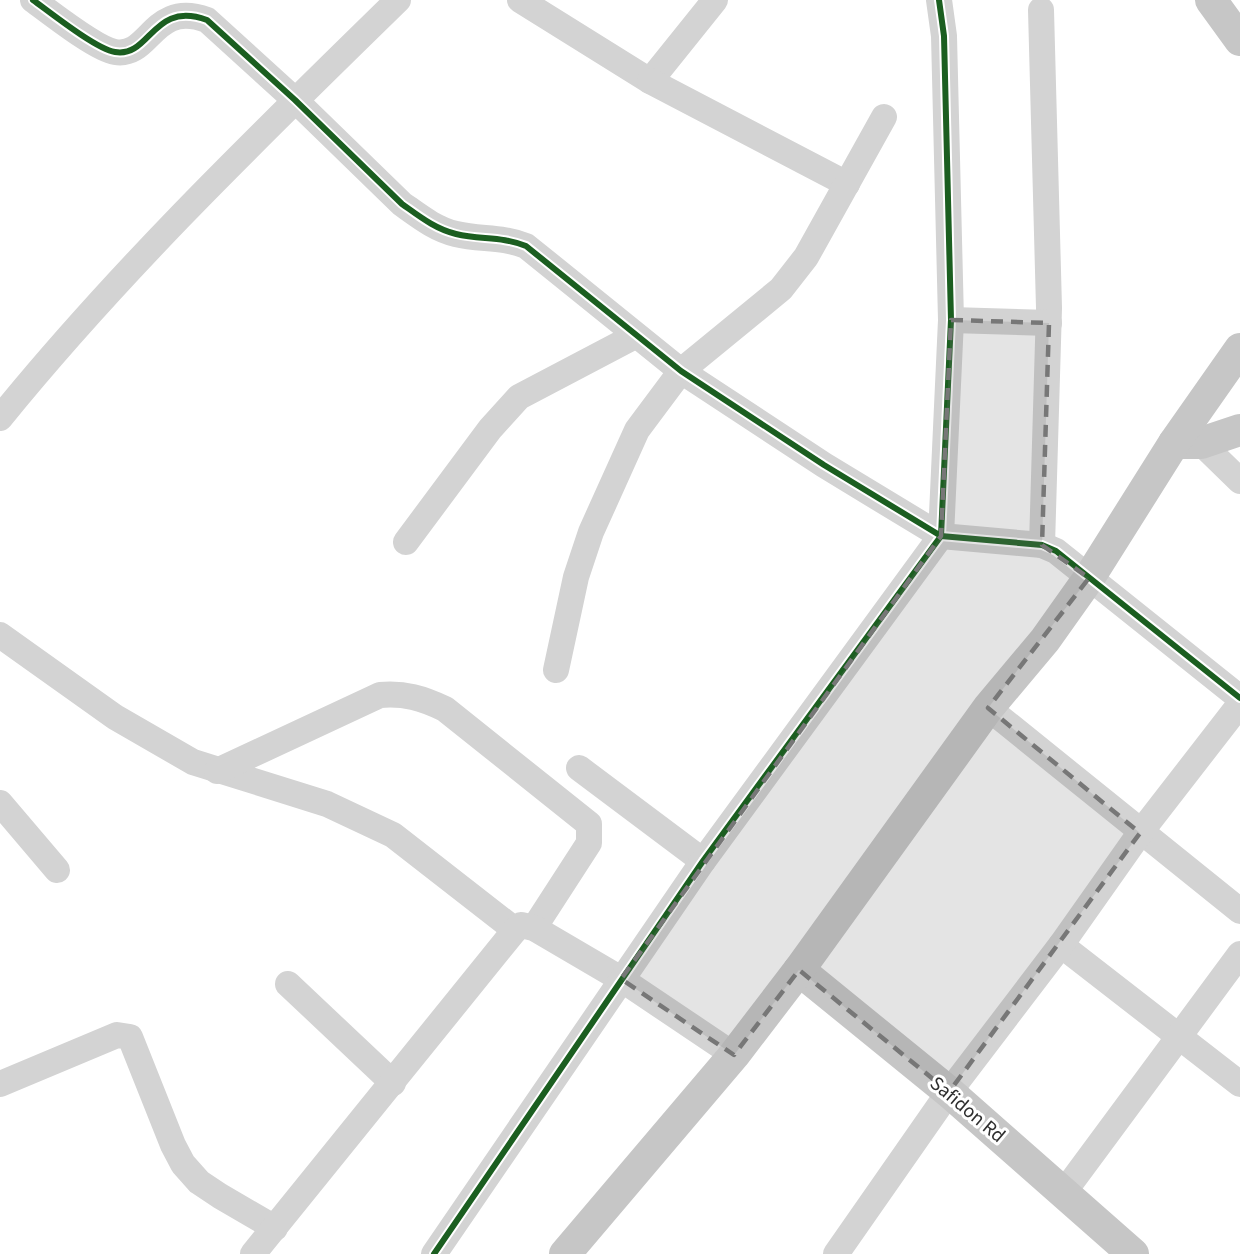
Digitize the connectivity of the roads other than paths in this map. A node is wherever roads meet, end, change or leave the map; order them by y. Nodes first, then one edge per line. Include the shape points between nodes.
1 (398, 0) edge
2 (520, 0) edge
3 (715, 0) edge
4 (939, 0) edge
5 (1211, 0) edge
6 (36, 1) edge
7 (1041, 9) dead end
8 (1240, 40) edge
9 (650, 81) junction
10 (295, 100) junction
11 (884, 117) dead end
12 (847, 184) junction
13 (951, 320) junction
14 (1049, 323) junction
15 (635, 336) junction
16 (1240, 349) edge
17 (681, 371) junction
18 (0, 418) edge
19 (1240, 430) edge
20 (1187, 443) junction
21 (1240, 481) edge
22 (941, 536) junction
23 (406, 542) dead end
24 (1042, 545) junction
25 (1089, 578) junction
26 (0, 635) edge
27 (556, 670) dead end
28 (1240, 698) edge
29 (1240, 704) edge
30 (988, 708) junction
31 (579, 768) dead end
32 (217, 771) junction
33 (0, 803) edge
34 (1140, 833) junction
35 (703, 861) junction
36 (57, 870) dead end
37 (1240, 911) edge
38 (525, 929) junction
39 (1061, 945) junction
40 (1240, 954) edge
41 (799, 970) junction
42 (621, 979) junction
43 (288, 984) dead end
44 (1179, 1038) junction
45 (734, 1054) junction
46 (393, 1083) junction
47 (0, 1084) edge
48 (1240, 1084) edge
49 (949, 1092) junction
50 (1064, 1192) junction
51 (275, 1228) junction
52 (253, 1254) edge
53 (434, 1254) edge
54 (565, 1254) edge
55 (836, 1254) edge
56 (1134, 1254) edge

1 - 10 street
2 - 9 street
3 - 9 street
4 - 13 street via 944,36
5 - 8 main road
6 - 10 street via 101,46 117,52 132,49 165,18 178,13 193,14 207,20
7 - 14 street
9 - 12 street
10 - 15 street via 420,217 439,229 497,237 526,246
10 - 18 street via 106,295
11 - 12 street
12 - 17 street via 806,257 781,289
13 - 14 street
13 - 22 street
14 - 24 street
15 - 17 street
15 - 23 street via 519,397 490,429
16 - 20 main road
17 - 22 street
17 - 27 street via 637,430 591,532 576,577
19 - 20 main road
20 - 21 street
20 - 25 main road
22 - 24 street
22 - 35 street
24 - 25 street via 1068,559
25 - 28 street
25 - 30 main road via 1045,640
26 - 32 street via 115,717 193,762
29 - 34 street
30 - 34 street
30 - 41 main road
31 - 35 street
32 - 38 street via 327,804 373,823
32 - 38 street via 380,695 401,693 445,709 589,824 589,843
33 - 36 street
34 - 37 street
34 - 39 street
35 - 42 street
38 - 42 street
38 - 46 street
39 - 44 street
39 - 49 street
40 - 44 street
41 - 45 main road
41 - 49 main road, Safidon Rd
42 - 45 street
42 - 53 street
43 - 46 street
44 - 48 street
44 - 50 street
45 - 54 main road
46 - 51 street
47 - 51 street via 117,1035 130,1037 183,1164 213,1192
49 - 50 main road, Safidon Rd
49 - 55 street
50 - 56 main road, Safidon Rd
51 - 52 street

